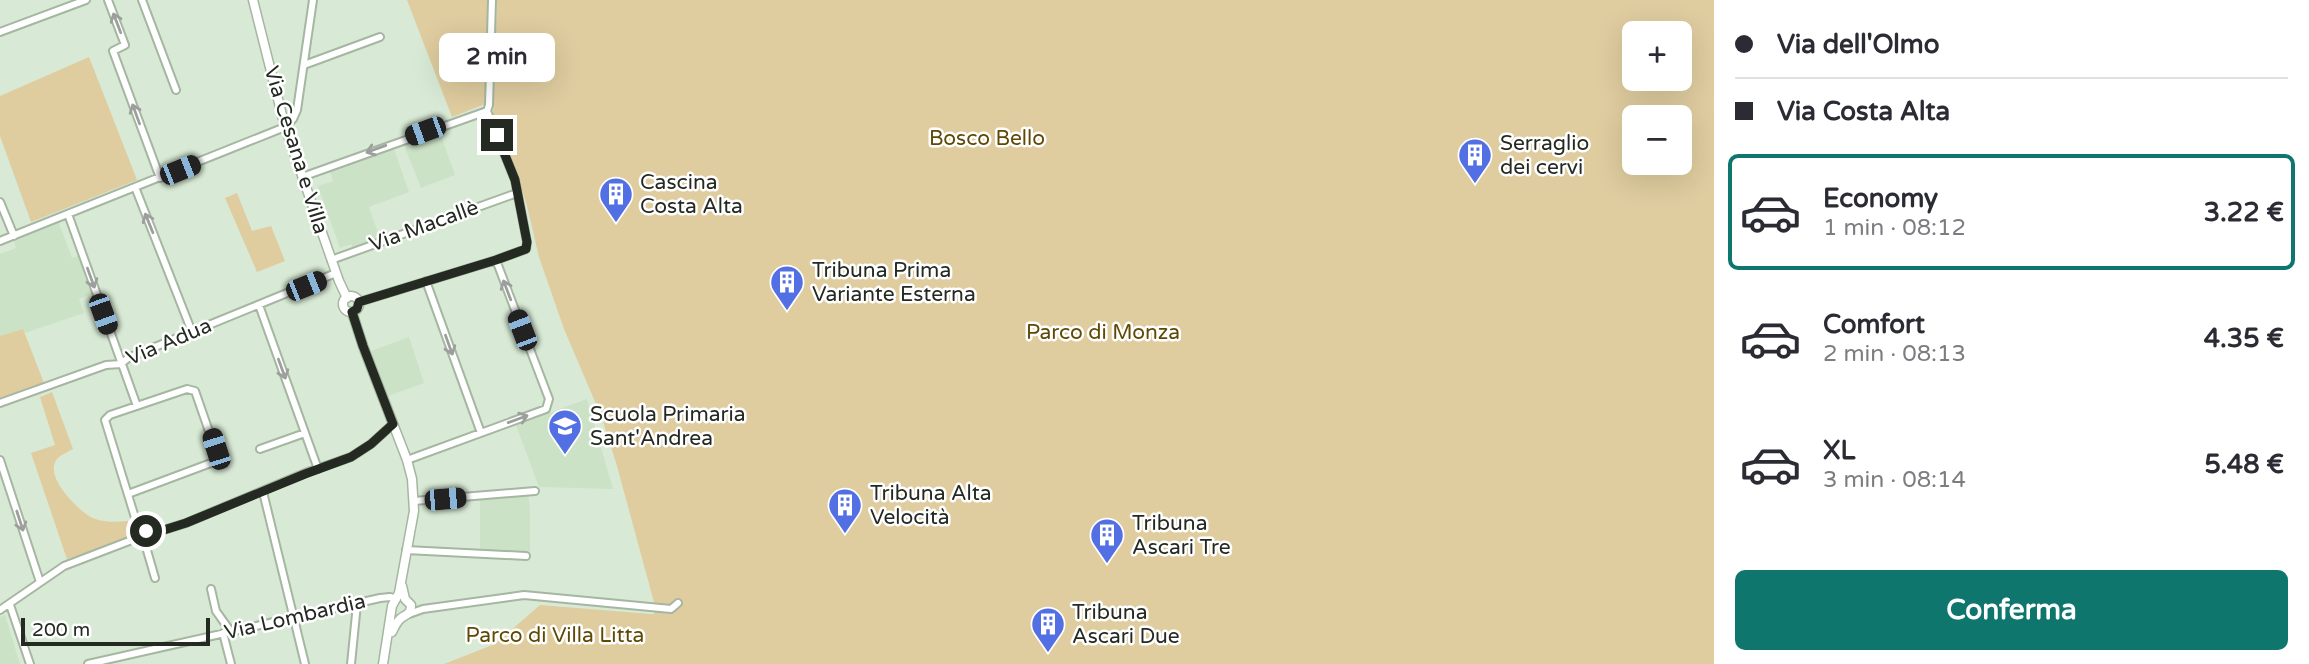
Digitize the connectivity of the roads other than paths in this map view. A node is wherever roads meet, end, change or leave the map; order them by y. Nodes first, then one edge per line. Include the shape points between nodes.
1 (86, 0) edge
2 (108, 0) edge
3 (142, 0) edge
4 (253, 0) edge
5 (313, 0) edge
6 (492, 0) edge
7 (0, 22) edge
8 (2, 31) edge
9 (380, 37) dead end
10 (304, 65) junction
11 (176, 90) dead end
12 (487, 111) junction
13 (285, 127) junction
14 (302, 177) junction
15 (160, 178) junction
16 (135, 187) junction
17 (517, 193) junction
18 (0, 202) edge
19 (68, 214) junction
20 (14, 236) junction
21 (0, 242) edge
22 (331, 260) junction
23 (496, 260) junction
24 (336, 273) junction
25 (426, 281) junction
26 (347, 298) junction
27 (359, 302) junction
28 (259, 305) junction
29 (352, 312) junction
30 (192, 332) junction
31 (121, 364) junction
32 (0, 403) edge
33 (137, 406) junction
34 (393, 424) junction
35 (305, 433) junction
36 (481, 433) junction
37 (260, 449) dead end
38 (407, 460) junction
39 (1, 465) edge
40 (318, 469) junction
41 (535, 491) dead end
42 (263, 492) junction
43 (128, 494) junction
44 (414, 501) junction
45 (143, 538) junction
46 (406, 550) junction
47 (526, 556) dead end
48 (155, 578) dead end
49 (40, 582) junction
50 (211, 589) dead end
51 (678, 603) dead end
52 (357, 604) junction
53 (10, 605) junction
54 (401, 607) junction
55 (0, 610) edge
56 (295, 617) junction
57 (227, 632) junction
58 (30, 664) edge
59 (88, 664) edge
60 (231, 664) edge
61 (306, 664) edge
62 (351, 664) edge
63 (383, 664) edge

1 - 8 street
15 -> 2 street via 113,51 125,46
3 - 11 street
4 - 13 main road, Via Cesana e Villa
5 - 10 street
6 - 12 street
7 - 8 street
9 - 10 street
10 - 13 street via 297,110
12 -> 14 street
12 - 17 street
13 - 14 main road, Via Cesana e Villa
13 - 15 street
14 - 22 main road, Via Cesana e Villa
15 - 16 street
16 - 19 street
30 -> 16 street
17 - 22 street, Via Macallè
17 - 23 street via 526,249
18 - 20 street
19 - 20 street
19 -> 31 street
20 - 21 street
22 - 24 main road, Via Cesana e Villa
23 - 25 street
36 -> 23 street via 546,409 549,399
24 - 26 main road, Via Cesana e Villa
24 - 28 street, Via Adua
25 - 27 street
25 -> 36 street
26 - 27 main road
26 - 29 main road via 344,307
27 - 29 main road
28 - 30 street, Via Adua
28 -> 35 street
29 - 34 main road
30 - 31 street, Via Adua
31 - 32 street, Via Adua via 106,365
31 - 33 street
33 - 43 street via 107,417 106,425
33 - 43 street via 187,389 195,391 219,460
34 - 38 main road
34 - 40 street via 362,452
35 - 37 street
35 - 40 street
36 - 38 street
38 - 44 main road
39 -> 49 street
40 - 42 street
41 - 44 street
42 - 45 street
42 - 56 street
43 - 45 street via 139,530 136,535
44 - 46 main road
45 - 48 street
45 - 49 street via 64,566
46 - 47 street
46 - 54 main road
49 - 53 street
50 - 57 street
51 - 54 street via 671,609 524,595 423,609
52 - 54 street, Via Lombardia via 380,598
52 - 56 street, Via Lombardia
52 - 62 street
53 - 55 street
53 - 58 street
54 - 63 main road
56 - 57 street, Via Lombardia
56 - 61 street
57 - 59 street, Via Lombardia
57 - 60 street

